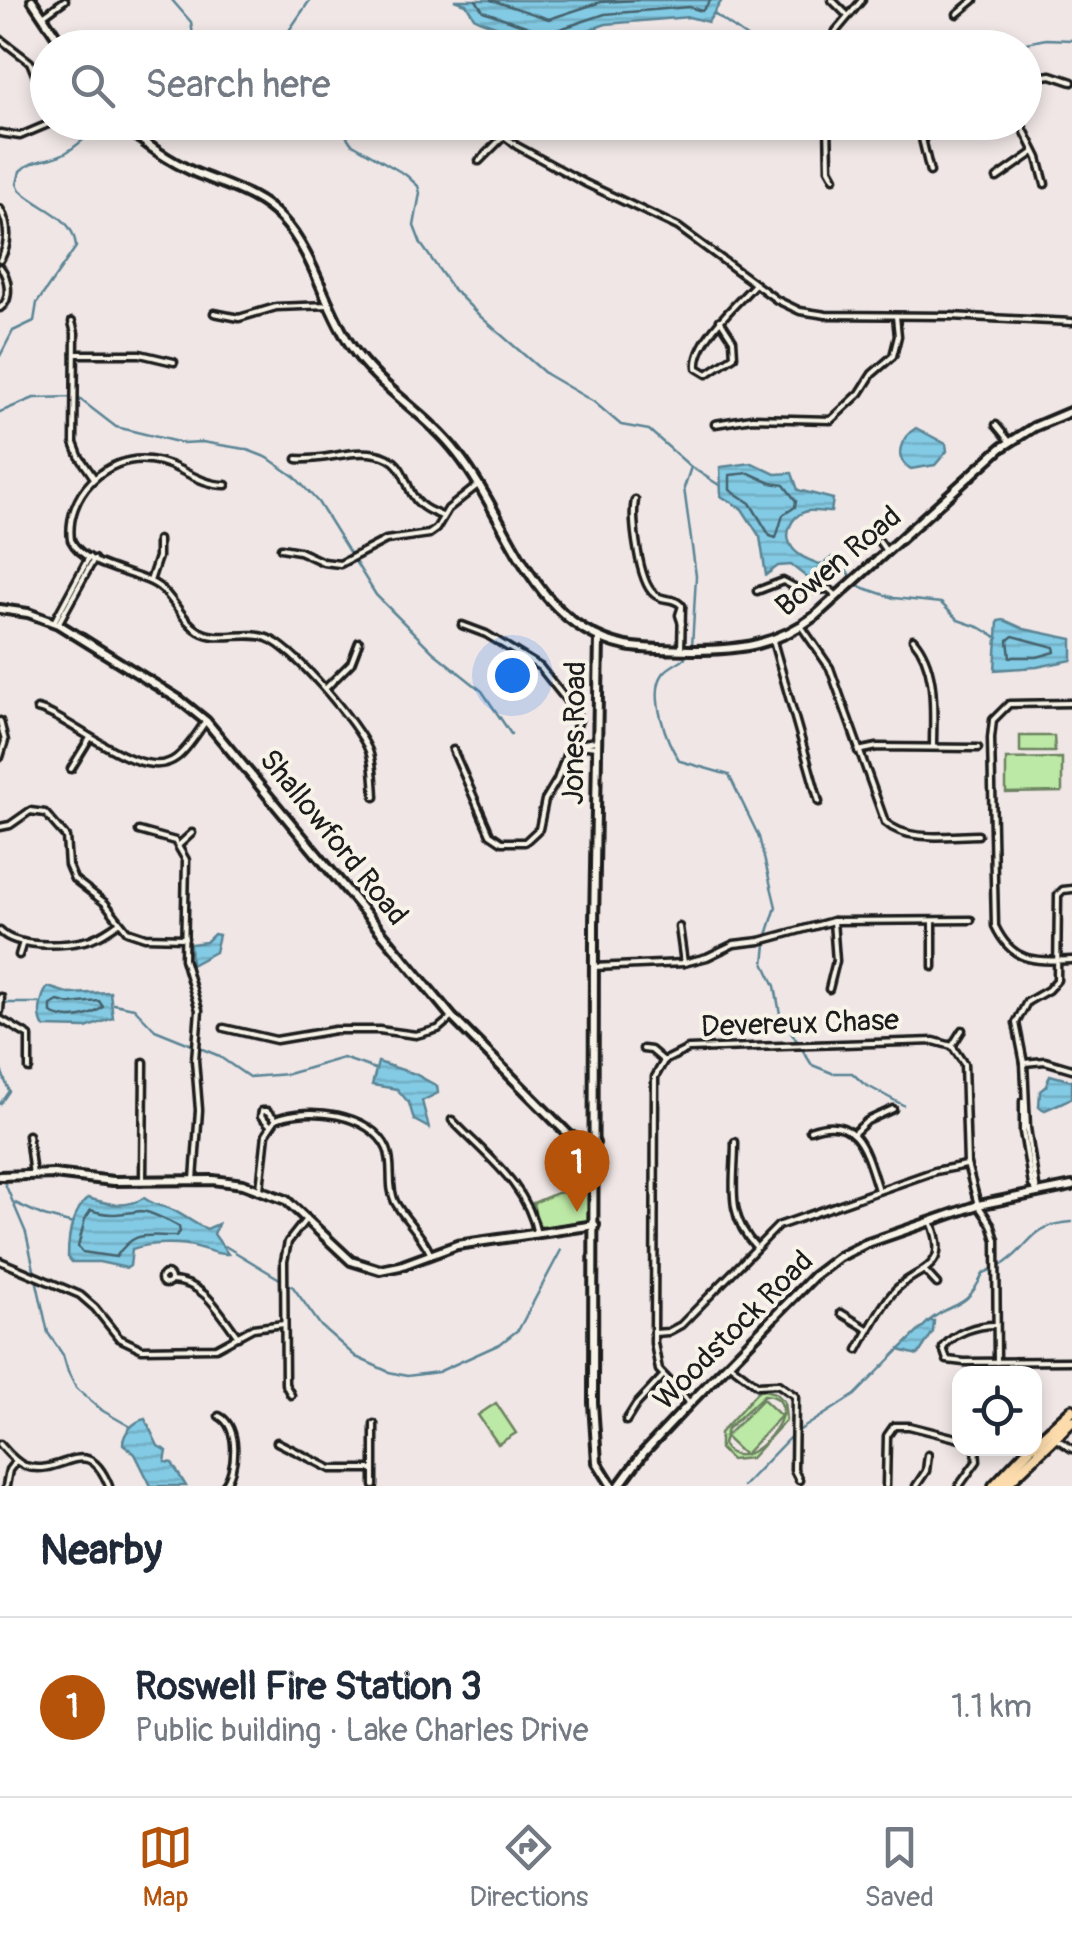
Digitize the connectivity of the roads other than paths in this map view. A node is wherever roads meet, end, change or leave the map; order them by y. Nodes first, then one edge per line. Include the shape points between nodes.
1 (32, 0) edge
2 (65, 0) edge
3 (832, 0) edge
4 (862, 0) edge
5 (974, 0) edge
6 (957, 14) dead end
7 (43, 16) junction
8 (848, 16) junction
9 (52, 30) edge
10 (837, 30) edge
11 (0, 39) edge
12 (30, 62) edge
13 (1042, 76) edge
14 (1072, 82) edge
15 (30, 132) edge
16 (0, 133) edge
17 (145, 140) edge
18 (499, 140) edge
19 (510, 140) edge
20 (828, 140) edge
21 (922, 140) edge
22 (1028, 140) edge
23 (1034, 152) junction
24 (479, 161) dead end
25 (930, 172) dead end
26 (834, 178) dead end
27 (998, 178) dead end
28 (1045, 184) dead end
29 (0, 209) edge
30 (0, 260) edge
31 (0, 268) edge
32 (755, 284) junction
33 (330, 306) junction
34 (0, 308) edge
35 (214, 313) dead end
36 (896, 316) junction
37 (720, 320) junction
38 (72, 322) dead end
39 (1072, 322) edge
40 (723, 328) junction
41 (714, 330) junction
42 (75, 354) junction
43 (174, 362) dead end
44 (1072, 410) edge
45 (716, 424) dead end
46 (996, 426) dead end
47 (1010, 442) junction
48 (298, 459) dead end
49 (94, 478) junction
50 (478, 484) junction
51 (226, 485) dead end
52 (634, 500) dead end
53 (442, 516) junction
54 (158, 540) dead end
55 (878, 541) dead end
56 (282, 548) dead end
57 (886, 551) junction
58 (91, 558) junction
59 (150, 582) junction
60 (757, 592) dead end
61 (837, 596) junction
62 (0, 609) edge
63 (56, 622) junction
64 (462, 625) dead end
65 (801, 626) junction
66 (599, 638) junction
67 (913, 639) dead end
68 (773, 641) junction
69 (360, 642) dead end
70 (681, 650) junction
71 (325, 689) junction
72 (1072, 704) edge
73 (37, 709) dead end
74 (0, 721) edge
75 (206, 721) junction
76 (90, 738) junction
77 (575, 744) junction
78 (596, 744) junction
79 (933, 747) junction
80 (978, 748) dead end
81 (452, 750) dead end
82 (858, 751) junction
83 (0, 757) edge
84 (71, 768) dead end
85 (375, 797) dead end
86 (819, 802) dead end
87 (0, 827) edge
88 (139, 831) dead end
89 (189, 834) dead end
90 (978, 836) dead end
91 (179, 845) junction
92 (1072, 889) edge
93 (933, 920) junction
94 (971, 920) dead end
95 (832, 921) junction
96 (119, 922) junction
97 (679, 928) dead end
98 (0, 931) edge
99 (184, 938) junction
100 (23, 942) junction
101 (19, 956) dead end
102 (1059, 960) junction
103 (1072, 960) edge
104 (684, 963) junction
105 (594, 967) junction
106 (933, 967) dead end
107 (829, 988) dead end
108 (0, 997) edge
109 (0, 1011) edge
110 (452, 1017) junction
111 (0, 1019) edge
112 (224, 1028) dead end
113 (962, 1030) dead end
114 (952, 1046) junction
115 (643, 1049) dead end
116 (664, 1060) junction
117 (144, 1062) dead end
118 (1024, 1063) junction
119 (29, 1069) dead end
120 (1072, 1069) edge
121 (894, 1110) dead end
122 (276, 1118) junction
123 (452, 1120) dead end
124 (270, 1125) junction
125 (810, 1130) dead end
126 (854, 1133) junction
127 (28, 1134) dead end
128 (595, 1142) junction
129 (735, 1142) dead end
130 (967, 1164) junction
131 (32, 1175) junction
132 (0, 1176) edge
133 (194, 1180) junction
134 (143, 1181) junction
135 (1072, 1186) edge
136 (260, 1189) junction
137 (878, 1190) junction
138 (1037, 1191) junction
139 (978, 1206) junction
140 (307, 1218) junction
141 (932, 1221) junction
142 (595, 1225) junction
143 (536, 1234) junction
144 (756, 1247) junction
145 (430, 1253) junction
146 (0, 1262) edge
147 (926, 1272) junction
148 (171, 1280) dead end
149 (936, 1284) dead end
150 (841, 1313) dead end
151 (284, 1324) junction
152 (996, 1325) junction
153 (869, 1330) junction
154 (654, 1334) junction
155 (238, 1337) junction
156 (858, 1350) dead end
157 (1072, 1361) edge
158 (730, 1362) junction
159 (996, 1362) junction
160 (663, 1376) junction
161 (291, 1395) dead end
162 (690, 1403) junction
163 (1072, 1410) edge
164 (220, 1416) dead end
165 (1072, 1420) edge
166 (626, 1421) dead end
167 (374, 1424) dead end
168 (1052, 1434) junction
169 (952, 1437) edge
170 (1042, 1440) edge
171 (277, 1442) dead end
172 (0, 1444) edge
173 (1072, 1449) edge
174 (928, 1455) dead end
175 (976, 1456) edge
176 (1023, 1456) edge
177 (16, 1460) junction
178 (374, 1469) junction
179 (799, 1480) dead end
180 (6, 1486) edge
181 (110, 1486) edge
182 (224, 1486) edge
183 (374, 1486) edge
184 (615, 1486) edge
185 (886, 1486) edge
186 (916, 1486) edge
187 (959, 1486) edge
188 (994, 1486) edge
189 (1004, 1486) edge

1 - 7 street
2 - 7 street
3 - 8 street
4 - 8 street
5 - 6 street
7 - 9 street
8 - 10 street
11 - 12 street
13 - 14 street
15 - 16 street
17 - 33 street, Jones Road via 277,214 299,242
18 - 24 street
19 - 32 street via 678,227
20 - 26 street
21 - 25 street
22 - 23 street
23 - 27 street
23 - 28 street
29 - 30 street via 7,242
31 - 34 street via 8,296
32 - 36 street via 808,313
32 - 37 street
33 - 35 street via 272,307 239,318
33 - 50 street, Jones Road via 358,356 434,427
36 - 39 street
36 - 45 street via 894,356 831,420
37 - 40 street
37 - 41 street
38 - 42 street
40 - 41 street
40 - 41 street via 734,340 734,356 702,373 697,356
42 - 43 street via 140,354
42 - 49 street via 74,442
44 - 47 street, Bowen Road
46 - 47 street
47 - 57 street, Bowen Road
48 - 53 street via 381,454 402,470 422,506
49 - 51 street via 148,459
49 - 58 street via 79,498 70,531 75,548
50 - 53 street
50 - 66 street, Jones Road via 546,598
52 - 70 street via 636,543 650,590 682,606
53 - 56 street via 428,534 386,540 340,564
54 - 59 street
55 - 57 street
57 - 61 street, Bowen Road
58 - 59 street
58 - 63 street
59 - 71 street via 198,630 271,639
60 - 61 street via 784,582
61 - 65 street, Bowen Road
62 - 63 street, Shallowford Road
63 - 75 street, Shallowford Road
64 - 77 street via 543,671 579,716
65 - 68 street, Bowen Road
65 - 82 street via 830,668
66 - 70 street, Bowen Road
66 - 78 street, Jones Road
67 - 79 street via 932,687
68 - 70 street, Bowen Road
68 - 86 street
69 - 71 street
71 - 85 street via 368,748
72 - 102 street via 1009,704 993,720 990,738 994,926 1007,947 1030,960
73 - 76 street
74 - 83 street
75 - 76 street via 179,756 163,764 114,752
75 - 110 street, Shallowford Road
76 - 84 street
77 - 78 street
77 - 81 street via 545,800 539,829 521,842 490,834
78 - 105 street, Jones Road
79 - 80 street
79 - 82 street
82 - 90 street via 892,828
87 - 96 street via 30,812 47,815 66,838 74,879
88 - 91 street
89 - 91 street
91 - 99 street via 186,860
92 - 102 street via 1058,895
93 - 94 street
93 - 95 street
93 - 106 street
95 - 104 street
95 - 107 street via 836,962
96 - 99 street via 138,936
96 - 100 street via 84,941
97 - 104 street
98 - 100 street
99 - 133 street via 199,1020
100 - 101 street
102 - 103 street
102 - 118 street via 1055,984 1027,1002 1016,1019
104 - 105 street
105 - 128 street, Jones Road
108 - 109 street
110 - 112 street via 420,1035 334,1030 276,1040
110 - 128 street, Shallowford Road via 569,1135
111 - 119 street via 29,1036
113 - 114 street
114 - 116 street, Devereux Chase via 934,1041 688,1049
114 - 130 street via 966,1074
115 - 116 street
116 - 154 street, Devereux Chase via 655,1077
117 - 134 street
118 - 120 street
118 - 138 street via 1024,1137
121 - 126 street
122 - 124 street
122 - 124 street via 262,1112
122 - 145 street via 341,1116 376,1133 389,1153 395,1200
123 - 143 street via 522,1193
124 - 136 street
125 - 126 street via 830,1125
126 - 137 street
127 - 131 street
128 - 142 street, Jones Road
129 - 144 street via 735,1214
130 - 137 street
130 - 139 street
131 - 132 street
131 - 134 street
133 - 134 street
133 - 136 street
135 - 138 street, Woodstock Road
136 - 140 street
137 - 144 street via 778,1226
138 - 139 street, Woodstock Road
139 - 141 street, Woodstock Road
139 - 152 street via 995,1232
140 - 145 street via 366,1268 392,1268
140 - 151 street via 285,1250
141 - 147 street via 937,1251
141 - 158 street, Woodstock Road via 865,1244 826,1266
142 - 143 street
142 - 184 street, Jones Road via 594,1446 599,1468
143 - 145 street
144 - 154 street via 681,1325
146 - 155 street via 80,1295 136,1348 209,1350
147 - 149 street
147 - 153 street via 896,1289
148 - 155 street via 202,1291
150 - 153 street
151 - 155 street
151 - 161 street
152 - 159 street
152 - 159 street via 952,1338 942,1352 953,1362
153 - 156 street
154 - 160 street, Devereux Chase
157 - 159 street
158 - 162 street, Woodstock Road
158 - 179 street via 755,1384 778,1384 795,1396
160 - 162 street
160 - 166 street
162 - 184 street, Woodstock Road
163 - 168 main road
164 - 182 street via 234,1434
165 - 168 main road
167 - 178 street
168 - 170 main road
168 - 173 street
168 - 189 main road
169 - 185 street via 894,1426 887,1436
171 - 178 street via 331,1469
172 - 177 street
174 - 186 street
175 - 187 street
176 - 188 main road
177 - 180 street
177 - 181 street via 36,1467 88,1458
178 - 183 street

